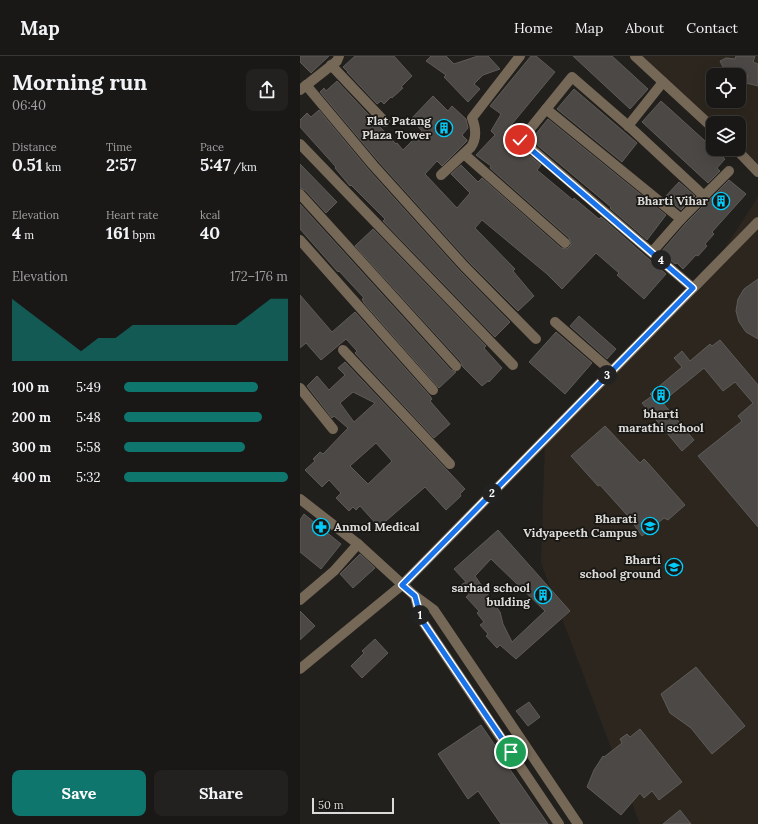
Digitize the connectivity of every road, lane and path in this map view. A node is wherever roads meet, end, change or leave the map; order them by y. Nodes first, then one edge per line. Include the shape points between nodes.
1 (635, 56) edge
2 (516, 58) edge
3 (335, 59) edge
4 (666, 85) junction
5 (303, 87) edge
6 (546, 109) junction
7 (385, 122) dead end
8 (706, 122) edge
9 (631, 128) junction
10 (300, 144) edge
11 (464, 154) junction
12 (743, 156) edge
13 (729, 171) dead end
14 (758, 172) edge
15 (441, 175) dead end
16 (300, 194) edge
17 (704, 196) junction
18 (681, 219) junction
19 (758, 222) edge
20 (300, 240) edge
21 (565, 243) dead end
22 (652, 252) junction
23 (693, 288) junction
24 (555, 322) dead end
25 (536, 339) dead end
26 (343, 350) dead end
27 (513, 365) dead end
28 (456, 366) dead end
29 (611, 371) junction
30 (300, 388) edge
31 (433, 390) dead end
32 (333, 429) dead end
33 (450, 464) dead end
34 (300, 499) edge
35 (358, 544) junction
36 (402, 585) junction
37 (415, 596) junction
38 (300, 600) edge
39 (300, 669) edge
40 (559, 824) edge
41 (578, 824) edge

1 - 4 street
2 - 11 street via 472,118 475,125 475,142
3 - 5 street
3 - 7 street
4 - 8 street
4 - 9 street
5 - 25 street via 464,266
6 - 9 street via 572,78
6 - 18 street
6 - 22 street via 520,140
9 - 17 street
10 - 27 street
11 - 15 street
11 - 21 street
12 - 14 street
13 - 17 street
16 - 28 street
17 - 18 street
18 - 22 street
19 - 23 street
20 - 31 street
22 - 23 street
23 - 29 street
24 - 29 street
26 - 33 street
29 - 36 street
30 - 32 street
34 - 35 street
35 - 36 street
35 - 38 street via 334,571
36 - 37 street
36 - 39 street
37 - 40 street via 421,619
37 - 41 street via 434,610

